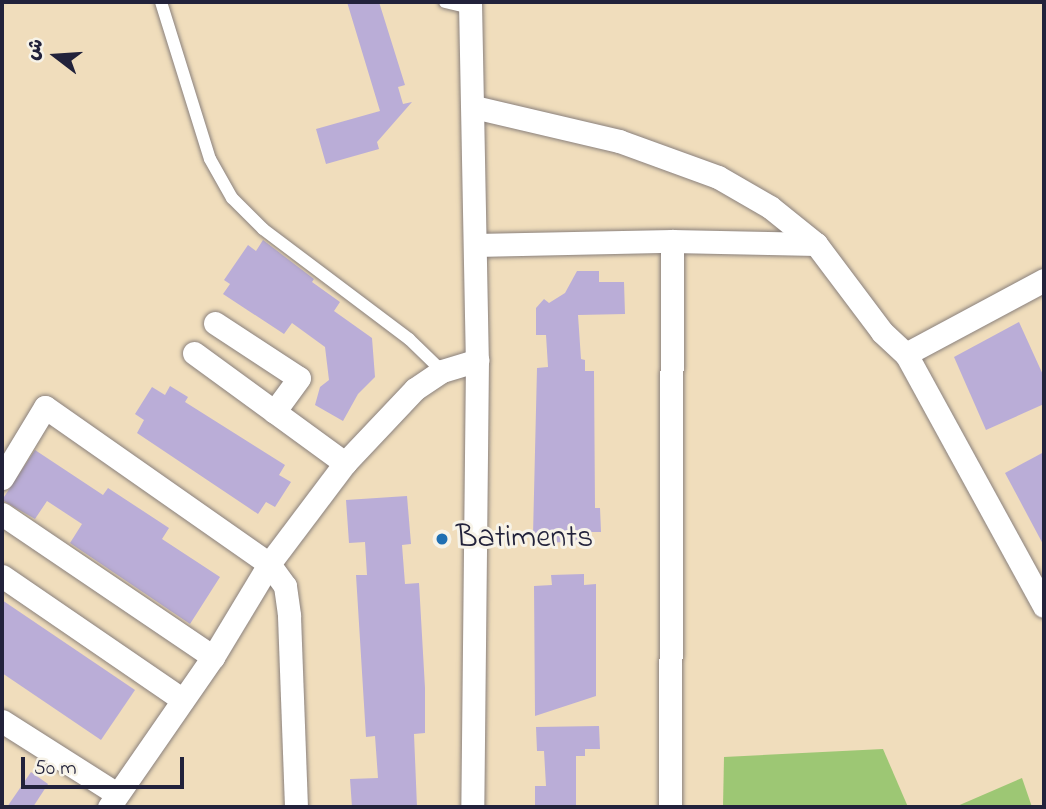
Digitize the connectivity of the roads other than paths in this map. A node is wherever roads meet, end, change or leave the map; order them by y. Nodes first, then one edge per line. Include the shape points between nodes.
1 (161, 2) edge
2 (445, 2) edge
3 (470, 5) edge
4 (474, 107) junction
5 (672, 241) junction
6 (816, 244) junction
7 (475, 245) junction
8 (1042, 286) edge
9 (215, 323) dead end
10 (194, 353) dead end
11 (906, 354) junction
12 (477, 360) junction
13 (442, 371) junction
14 (274, 412) junction
15 (345, 464) junction
16 (2, 478) edge
17 (2, 514) edge
18 (270, 564) junction
19 (2, 576) edge
20 (1044, 606) edge
21 (213, 657) junction
22 (183, 700) junction
23 (2, 721) edge
24 (113, 801) edge
25 (296, 807) edge
26 (472, 807) edge
27 (670, 807) edge

1 - 13 lane via 210,159 232,198 263,229 409,339
2 - 3 lane
3 - 4 street
4 - 6 street via 619,141 718,177 770,207
4 - 7 street
5 - 6 street
5 - 7 street
5 - 27 street
6 - 11 street via 882,332
7 - 12 street
8 - 11 street
9 - 14 street via 299,378
10 - 14 street
11 - 20 street
12 - 13 street
12 - 26 street
13 - 15 street via 405,398
14 - 15 street
15 - 18 street
16 - 18 street via 45,407
17 - 21 street
18 - 21 street
18 - 25 street via 285,586 289,616
19 - 22 street
21 - 22 street
22 - 24 street
23 - 24 street

